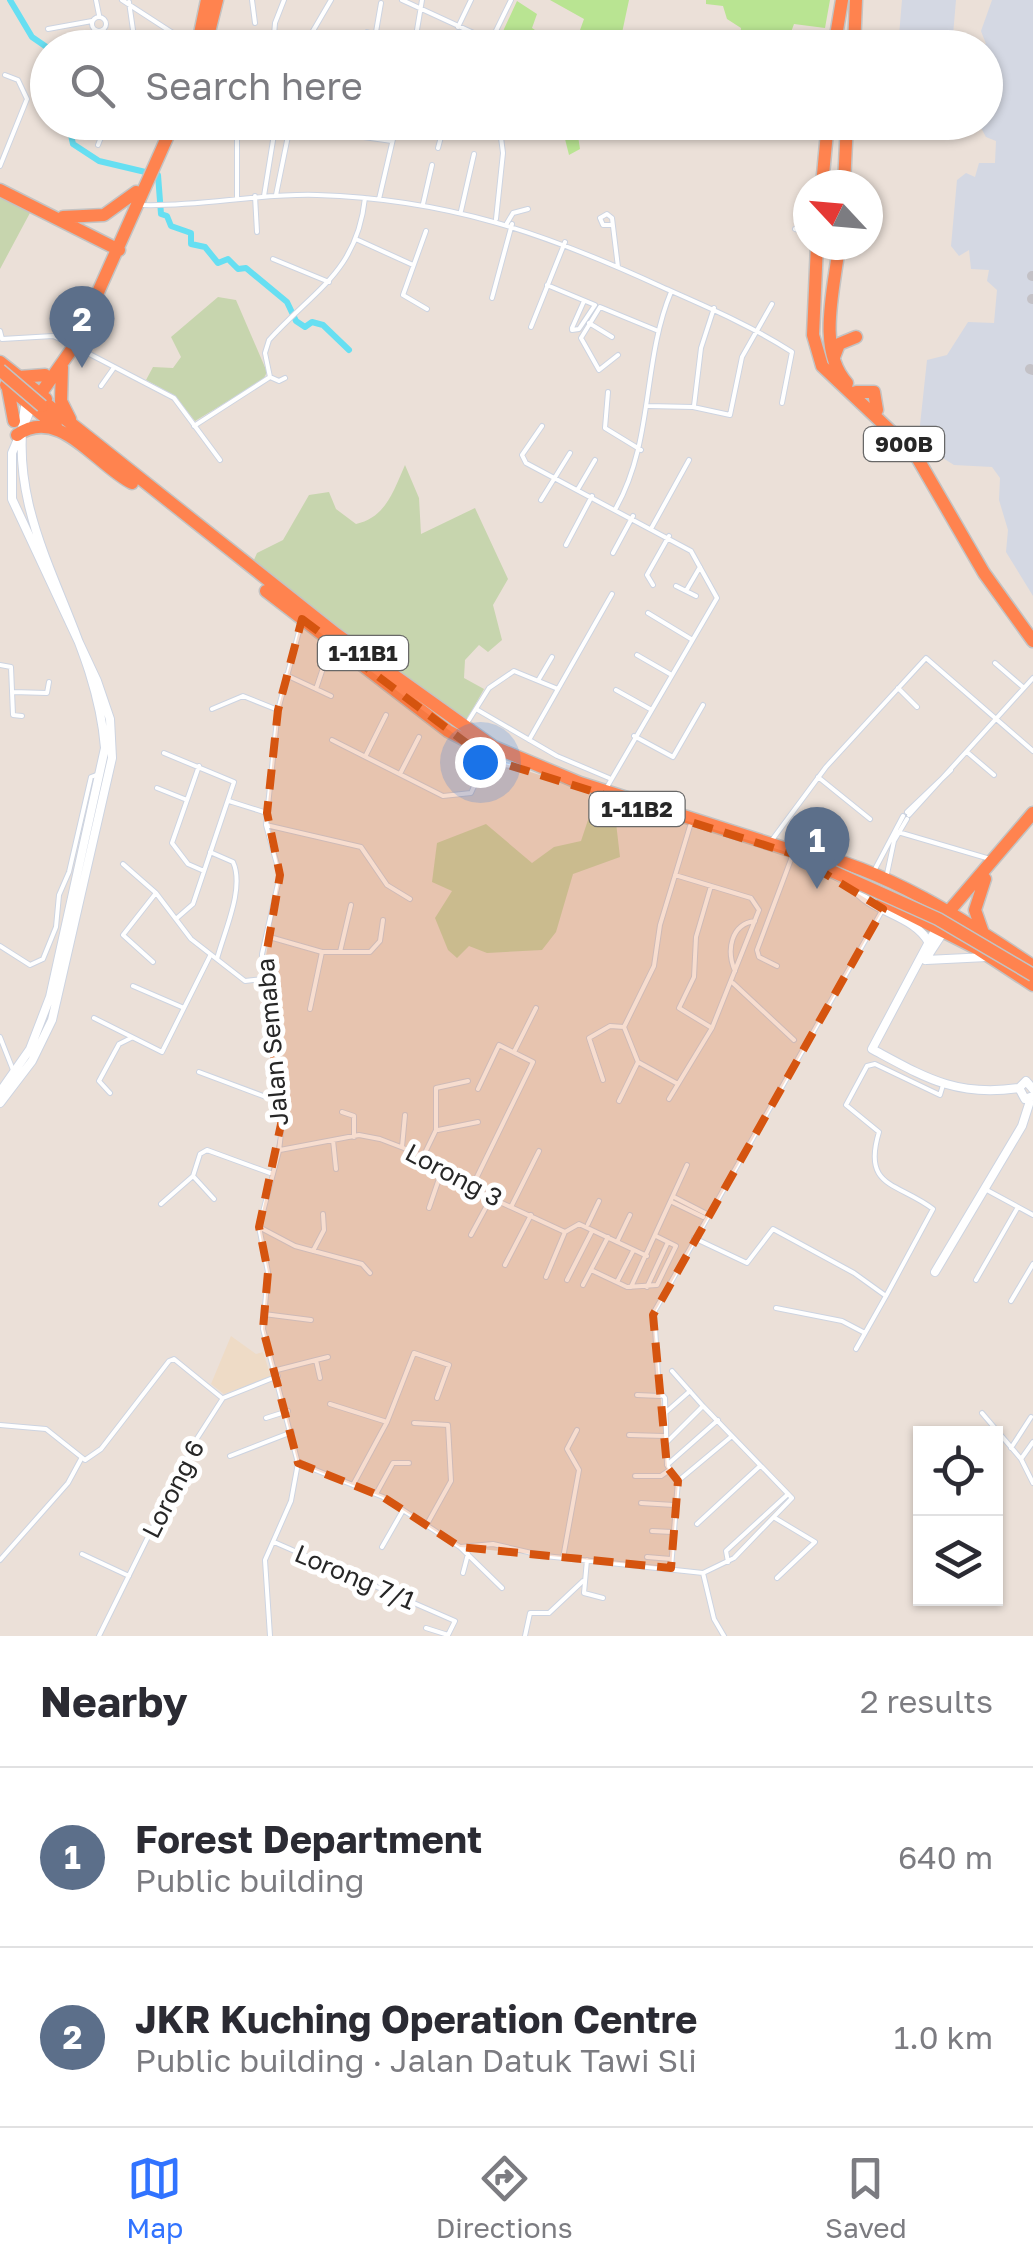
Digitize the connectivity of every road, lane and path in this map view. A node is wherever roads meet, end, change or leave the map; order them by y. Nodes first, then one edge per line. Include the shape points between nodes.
1 (122, 0) edge
2 (207, 0) edge
3 (217, 0) edge
4 (252, 0) edge
5 (284, 0) edge
6 (332, 0) edge
7 (402, 0) edge
8 (422, 0) edge
9 (462, 0) edge
10 (511, 0) edge
11 (842, 0) edge
12 (856, 0) edge
13 (129, 2) edge
14 (381, 2) edge
15 (469, 3) edge
16 (96, 4) edge
17 (421, 8) junction
18 (96, 18) junction
19 (255, 22) dead end
20 (458, 28) junction
21 (48, 29) dead end
22 (102, 29) joint
23 (133, 30) dead end
24 (173, 30) edge
25 (200, 30) edge
26 (210, 30) edge
27 (274, 30) edge
28 (314, 30) edge
29 (377, 30) edge
30 (417, 30) edge
31 (463, 30) edge
32 (496, 30) edge
33 (837, 30) edge
34 (855, 30) edge
35 (5, 75) dead end
36 (100, 140) edge
37 (162, 140) edge
38 (237, 140) edge
39 (273, 140) edge
40 (287, 140) edge
41 (379, 140) edge
42 (440, 140) edge
43 (501, 140) edge
44 (826, 140) edge
45 (847, 140) edge
46 (392, 142) joint
47 (98, 145) dead end
48 (438, 148) dead end
49 (474, 154) dead end
50 (0, 166) edge
51 (432, 166) dead end
52 (823, 170) edge
53 (845, 170) edge
54 (0, 190) edge
55 (276, 195) junction
56 (255, 196) junction
57 (264, 196) junction
58 (138, 198) junction
59 (236, 198) junction
60 (365, 198) junction
61 (379, 199) junction
62 (423, 204) junction
63 (528, 209) dead end
64 (461, 212) junction
65 (56, 218) junction
66 (496, 219) junction
67 (510, 223) junction
68 (612, 225) dead end
69 (426, 231) dead end
70 (256, 232) dead end
71 (358, 240) junction
72 (118, 241) junction
73 (565, 242) junction
74 (274, 259) dead end
75 (816, 260) edge
76 (838, 260) edge
77 (413, 265) junction
78 (618, 266) junction
79 (816, 280) junction
80 (836, 282) junction
81 (330, 283) junction
82 (547, 285) junction
83 (672, 291) junction
84 (492, 298) dead end
85 (584, 301) junction
86 (772, 304) dead end
87 (714, 308) junction
88 (427, 309) dead end
89 (813, 322) junction
90 (588, 323) junction
91 (531, 327) dead end
92 (756, 329) junction
93 (656, 330) junction
94 (0, 331) edge
95 (831, 334) junction
96 (612, 337) dead end
97 (856, 337) dead end
98 (1, 339) edge
99 (71, 344) junction
100 (618, 354) dead end
101 (833, 362) junction
102 (62, 364) junction
103 (0, 366) edge
104 (112, 369) junction
105 (45, 375) junction
106 (270, 377) junction
107 (19, 378) junction
108 (285, 378) dead end
109 (3, 382) edge
110 (101, 386) dead end
111 (608, 392) dead end
112 (33, 398) junction
113 (782, 403) dead end
114 (648, 406) junction
115 (694, 406) junction
116 (66, 425) junction
117 (194, 426) junction
118 (542, 426) dead end
119 (16, 428) junction
120 (641, 450) junction
121 (570, 454) dead end
122 (220, 460) dead end
123 (595, 460) dead end
124 (689, 460) dead end
125 (553, 477) junction
126 (140, 484) junction
127 (578, 489) junction
128 (592, 496) junction
129 (541, 500) dead end
130 (3, 506) dead end
131 (616, 508) junction
132 (633, 516) junction
133 (652, 527) junction
134 (670, 536) junction
135 (566, 545) dead end
136 (24, 552) dead end
137 (613, 553) dead end
138 (700, 567) junction
139 (653, 585) dead end
140 (676, 586) dead end
141 (686, 591) junction
142 (612, 594) dead end
143 (696, 596) dead end
144 (648, 614) dead end
145 (302, 620) junction
146 (1033, 630) edge
147 (691, 639) junction
148 (1033, 641) edge
149 (552, 656) dead end
150 (637, 656) dead end
151 (995, 663) dead end
152 (0, 665) edge
153 (322, 672) dead end
154 (670, 674) junction
155 (286, 675) junction
156 (1033, 678) edge
157 (539, 679) junction
158 (49, 682) dead end
159 (394, 684) junction
160 (898, 688) junction
161 (1024, 688) junction
162 (316, 689) junction
163 (558, 689) junction
164 (616, 690) dead end
165 (14, 692) junction
166 (330, 696) dead end
167 (703, 705) dead end
168 (917, 706) dead end
169 (476, 708) junction
170 (650, 709) junction
171 (212, 710) dead end
172 (278, 710) junction
173 (386, 715) dead end
174 (22, 716) dead end
175 (996, 720) junction
176 (464, 728) junction
177 (419, 736) dead end
178 (634, 736) junction
179 (332, 740) dead end
180 (529, 740) junction
181 (472, 744) junction
182 (1033, 751) edge
183 (164, 752) dead end
184 (967, 752) junction
185 (365, 756) junction
186 (485, 762) junction
187 (199, 766) junction
188 (517, 767) junction
189 (102, 773) junction
190 (400, 774) junction
191 (994, 774) dead end
192 (818, 777) junction
193 (609, 787) junction
194 (157, 788) dead end
195 (187, 800) junction
196 (229, 801) junction
197 (267, 814) junction
198 (1033, 814) edge
199 (906, 816) junction
200 (868, 817) dead end
201 (266, 825) junction
202 (690, 826) junction
203 (1030, 827) edge
204 (898, 832) junction
205 (1008, 841) junction
206 (771, 842) junction
207 (210, 852) junction
208 (801, 855) junction
209 (992, 860) junction
210 (123, 864) dead end
211 (884, 864) junction
212 (204, 871) junction
213 (870, 874) junction
214 (674, 876) junction
215 (985, 879) junction
216 (888, 882) junction
217 (711, 886) junction
218 (852, 886) junction
219 (970, 886) junction
220 (156, 893) junction
221 (59, 896) junction
222 (73, 896) junction
223 (410, 899) dead end
224 (922, 901) junction
225 (351, 906) dead end
226 (883, 908) junction
227 (177, 918) junction
228 (919, 918) junction
229 (382, 920) dead end
230 (948, 920) junction
231 (755, 921) junction
232 (984, 934) junction
233 (266, 936) junction
234 (928, 943) junction
235 (0, 946) edge
236 (322, 952) junction
237 (340, 952) junction
238 (210, 956) junction
239 (992, 958) junction
240 (216, 960) junction
241 (926, 960) junction
242 (154, 962) dead end
243 (776, 966) dead end
244 (918, 967) junction
245 (1033, 970) edge
246 (736, 973) junction
247 (262, 979) junction
248 (733, 983) junction
249 (1033, 985) edge
250 (133, 986) dead end
251 (185, 1008) junction
252 (536, 1008) dead end
253 (310, 1009) dead end
254 (94, 1018) dead end
255 (624, 1027) junction
256 (712, 1028) junction
257 (130, 1038) junction
258 (794, 1040) dead end
259 (1, 1041) edge
260 (514, 1052) junction
261 (638, 1062) junction
262 (198, 1072) dead end
263 (1033, 1072) edge
264 (15, 1074) junction
265 (603, 1080) dead end
266 (468, 1081) dead end
267 (678, 1084) junction
268 (943, 1086) junction
269 (478, 1089) dead end
270 (1030, 1090) edge
271 (0, 1092) edge
272 (110, 1093) dead end
273 (670, 1100) dead end
274 (619, 1101) dead end
275 (0, 1104) edge
276 (282, 1104) junction
277 (342, 1112) dead end
278 (405, 1115) dead end
279 (478, 1122) dead end
280 (436, 1130) junction
281 (354, 1136) junction
282 (333, 1140) junction
283 (402, 1147) junction
284 (280, 1150) junction
285 (539, 1151) dead end
286 (423, 1157) junction
287 (687, 1165) dead end
288 (336, 1169) dead end
289 (442, 1170) junction
290 (273, 1174) junction
291 (193, 1176) junction
292 (472, 1187) junction
293 (984, 1189) junction
294 (490, 1198) junction
295 (214, 1200) dead end
296 (673, 1200) junction
297 (600, 1202) dead end
298 (161, 1204) dead end
299 (511, 1206) junction
300 (1018, 1207) junction
301 (428, 1208) dead end
302 (324, 1214) dead end
303 (1033, 1215) edge
304 (531, 1216) junction
305 (630, 1216) dead end
306 (706, 1216) junction
307 (587, 1225) junction
308 (259, 1228) junction
309 (593, 1230) junction
310 (566, 1232) junction
311 (471, 1235) dead end
312 (656, 1236) junction
313 (608, 1237) junction
314 (694, 1238) junction
315 (617, 1242) junction
316 (668, 1242) junction
317 (634, 1250) junction
318 (313, 1251) junction
319 (646, 1256) junction
320 (1033, 1264) edge
321 (505, 1266) dead end
322 (591, 1270) junction
323 (936, 1272) dead end
324 (370, 1273) dead end
325 (546, 1277) dead end
326 (567, 1280) dead end
327 (976, 1280) dead end
328 (617, 1282) junction
329 (584, 1285) dead end
330 (631, 1288) junction
331 (647, 1288) junction
332 (886, 1296) junction
333 (1011, 1300) dead end
334 (776, 1308) dead end
335 (264, 1314) junction
336 (311, 1320) dead end
337 (865, 1333) junction
338 (856, 1349) dead end
339 (328, 1357) dead end
340 (316, 1360) junction
341 (672, 1372) dead end
342 (278, 1373) junction
343 (320, 1378) dead end
344 (690, 1390) junction
345 (637, 1395) dead end
346 (660, 1396) junction
347 (223, 1398) junction
348 (437, 1398) dead end
349 (330, 1404) dead end
350 (703, 1406) junction
351 (288, 1411) junction
352 (982, 1412) dead end
353 (666, 1414) junction
354 (266, 1418) dead end
355 (1031, 1418) edge
356 (718, 1420) junction
357 (388, 1422) junction
358 (414, 1424) dead end
359 (0, 1425) edge
360 (577, 1430) dead end
361 (292, 1432) junction
362 (629, 1435) dead end
363 (732, 1435) junction
364 (666, 1440) junction
365 (1033, 1442) edge
366 (1011, 1448) junction
367 (230, 1456) dead end
368 (81, 1460) junction
369 (1022, 1460) junction
370 (298, 1463) junction
371 (409, 1463) dead end
372 (761, 1465) junction
373 (668, 1467) junction
374 (635, 1476) dead end
375 (678, 1481) junction
376 (1033, 1483) edge
377 (353, 1485) junction
378 (376, 1494) junction
379 (788, 1494) junction
380 (641, 1503) dead end
381 (674, 1505) junction
382 (403, 1510) junction
383 (776, 1518) junction
384 (697, 1524) dead end
385 (426, 1526) junction
386 (652, 1531) dead end
387 (672, 1532) junction
388 (274, 1542) junction
389 (460, 1547) junction
390 (382, 1548) dead end
391 (82, 1554) dead end
392 (468, 1554) junction
393 (564, 1558) junction
394 (646, 1558) dead end
395 (671, 1558) junction
396 (0, 1560) edge
397 (586, 1560) junction
398 (728, 1562) junction
399 (671, 1568) junction
400 (463, 1573) dead end
401 (704, 1573) junction
402 (129, 1576) junction
403 (777, 1578) dead end
404 (583, 1581) junction
405 (502, 1588) dead end
406 (602, 1598) dead end
407 (426, 1628) dead end
408 (100, 1636) edge
409 (270, 1636) edge
410 (525, 1636) edge
411 (724, 1636) edge

1 - 13 street
2 - 25 highway
3 - 26 highway
4 - 19 street
5 - 27 street
6 - 28 street
7 - 17 street
8 - 17 street
9 - 15 street
10 - 32 street
11 - 33 highway
12 - 34 highway
13 - 23 street
13 - 24 street
14 - 29 street
15 - 20 street
16 - 18 street
17 - 20 street
17 - 30 street
18 - 21 street
18 - 22 street
18 - 22 street
20 - 31 street
35 - 50 street via 18,80 26,100
36 - 47 street
37 - 58 highway
38 - 59 street
39 - 57 street
40 - 55 street
41 - 46 street
42 - 48 street
43 - 66 street
44 - 52 highway
45 - 53 highway
46 - 61 street
49 - 64 street
51 - 62 street
54 - 65 highway
55 - 57 street
55 - 60 street
56 - 57 street
56 - 59 street
56 - 70 street
58 - 59 street via 154,205
58 - 65 highway via 104,215
58 - 72 highway
60 - 61 street
60 - 71 street
61 - 62 street
62 - 64 street
63 - 67 street via 510,215
64 - 66 street
65 - 72 highway
66 - 67 street
67 - 73 street
67 - 84 street
68 - 78 street
69 - 77 street
71 - 77 street
71 - 81 street
72 - 99 highway
73 - 78 street
73 - 82 street
74 - 81 street
75 - 79 highway, 900B
76 - 80 highway
77 - 88 street via 403,294
78 - 83 street
79 - 80 highway via 825,288
79 - 89 highway, 900B
80 - 95 highway
81 - 106 street via 267,345
82 - 85 street
82 - 91 street
83 - 87 street
83 - 93 street
85 - 85 street via 572,327 575,332 595,305
86 - 92 street
87 - 92 street
87 - 115 street
89 - 95 highway
89 - 148 highway, 900B via 815,348 827,372 915,454 987,578
90 - 93 street via 600,307
90 - 96 street
90 - 100 street via 580,335 598,368
92 - 113 street via 792,352
92 - 115 street via 727,416
93 - 114 street
94 - 98 street
95 - 101 highway
97 - 101 highway via 836,347
98 - 99 street via 52,336
99 - 102 highway
99 - 104 street
99 - 105 highway
101 - 146 highway via 924,457
102 - 112 highway
102 - 116 highway
103 - 107 highway
103 - 126 highway, 1-11B2, bridge
104 - 110 street
104 - 117 street via 174,398
105 - 107 highway
105 - 112 highway
106 - 108 street
106 - 117 street
107 - 112 highway
109 - 112 highway
109 - 119 highway
111 - 120 street via 605,428
112 - 116 highway
112 - 119 main road
112 - 119 main road
114 - 115 street
114 - 120 street
116 - 119 highway
116 - 126 highway via 126,464
117 - 122 street
118 - 125 street via 522,459
119 - 130 main road via 3,452
119 - 275 main road via 9,471 15,512 98,680 112,744 56,1005 38,1051
120 - 131 street
121 - 125 street
123 - 127 street
124 - 133 street
125 - 127 street
125 - 129 street
126 - 145 highway, 1-11B2
126 - 159 highway, 1-11B1
127 - 128 street
128 - 131 street
128 - 135 street
131 - 132 street
132 - 133 street
132 - 137 street
133 - 134 street
134 - 138 street via 693,552
134 - 139 street via 647,575
136 - 189 main road via 97,702
138 - 141 street
138 - 147 street via 717,598
140 - 141 street
141 - 143 street
142 - 163 street
144 - 147 street
145 - 155 street, Jalan Semaba
145 - 159 highway, 1-11B2
147 - 154 street
149 - 157 street
150 - 154 street
151 - 161 street
152 - 165 street via 12,666
153 - 162 street
154 - 170 street
155 - 162 street
155 - 172 street, Jalan Semaba
156 - 161 street
157 - 163 street
157 - 169 street via 514,670
158 - 165 street via 47,693
159 - 176 highway, 1-11B1
159 - 181 highway, 1-11B2
160 - 168 street
160 - 175 street via 926,658
160 - 192 street
161 - 175 street
162 - 166 street
163 - 180 street
164 - 170 street
165 - 174 street via 13,715
167 - 178 street via 673,757
169 - 176 street
169 - 180 street
170 - 178 street
171 - 172 street via 243,696
172 - 197 street, Jalan Semaba
173 - 185 street
175 - 182 street
175 - 184 street
176 - 193 highway, 1-11B1 via 542,769
177 - 190 street
178 - 193 street
179 - 185 street
180 - 193 street
181 - 186 street
181 - 188 highway, 1-11B2
183 - 187 street
184 - 191 street
184 - 199 street
185 - 190 street
186 - 188 street
186 - 190 street via 476,788 463,797 444,796
187 - 195 street
187 - 196 street via 233,779
188 - 202 highway, 1-11B2
189 - 221 street via 91,777
189 - 222 main road
192 - 200 street
192 - 206 street
193 - 206 highway, 1-11B1
194 - 195 street
195 - 212 street via 172,843 188,864
196 - 197 street
196 - 207 street
197 - 201 street, Jalan Semaba
198 - 205 highway
199 - 204 street
199 - 211 street
201 - 223 street via 362,848 387,884
201 - 233 street, Jalan Semaba via 280,875
202 - 208 highway, 1-11B2
202 - 214 street
203 - 205 highway
203 - 215 highway
204 - 209 street
204 - 211 street
205 - 209 highway
206 - 208 highway, 1-11B1
207 - 212 street
207 - 240 street via 236,870
208 - 213 highway
208 - 218 highway
208 - 230 highway, 1-11B1, bridge
208 - 243 street via 757,950
209 - 219 highway
210 - 220 street
211 - 213 street
211 - 216 street
212 - 227 street via 192,904
213 - 216 highway
214 - 217 street
214 - 255 street via 654,966
215 - 230 highway
215 - 232 highway via 975,910
216 - 224 highway
217 - 231 street via 754,900
217 - 256 street via 696,937 694,978 679,1008
218 - 226 main road
218 - 228 highway
219 - 224 highway
219 - 230 highway
220 - 227 street
220 - 242 street via 124,935
221 - 222 street
221 - 235 street via 56,927 41,962 30,965
222 - 264 main road via 43,1020
224 - 228 highway via 929,912
224 - 230 highway
225 - 237 street
226 - 234 main road
226 - 306 street via 746,1157
227 - 238 street
228 - 230 highway
229 - 237 street via 380,940 370,952
230 - 232 highway
230 - 234 main road
230 - 239 highway
230 - 241 main road
230 - 245 highway, bridge
231 - 246 street
231 - 246 street via 735,930
232 - 245 highway
233 - 236 street
233 - 247 street, Jalan Semaba
234 - 244 main road
236 - 237 street
236 - 253 street
238 - 240 street
238 - 251 street
239 - 241 main road
239 - 249 highway
240 - 247 street via 245,981
241 - 244 main road
244 - 268 main road via 872,1049
246 - 248 street
247 - 276 street, Jalan Semaba
248 - 256 street
248 - 258 street
250 - 251 street
251 - 257 street via 162,1052
252 - 260 street
254 - 257 street
255 - 261 street
255 - 265 street via 610,1026 589,1038
256 - 267 street
257 - 272 street via 119,1044 99,1081
259 - 264 street
260 - 269 street via 496,1048
260 - 292 street via 533,1065
261 - 267 street
261 - 274 street
262 - 276 street
263 - 270 main road
264 - 271 main road
266 - 280 street via 436,1088
267 - 273 street
268 - 270 main road
268 - 332 street via 940,1096 874,1064 846,1105 879,1132 872,1157 878,1174 933,1209
270 - 293 main road via 1026,1118
276 - 284 street, Jalan Semaba
277 - 281 street via 354,1116
278 - 283 street
279 - 280 street
280 - 286 street
281 - 282 street, Lorong 3
281 - 283 street, Lorong 3
282 - 284 street, Lorong 3
282 - 288 street
283 - 286 street, Lorong 3
284 - 290 street, Jalan Semaba
285 - 299 street
286 - 289 street, Lorong 3
287 - 296 street
289 - 292 street, Lorong 3
289 - 301 street
290 - 291 street via 211,1150 200,1154
290 - 308 street, Jalan Semaba
291 - 295 street
291 - 298 street
292 - 294 street, Lorong 3
293 - 300 street
293 - 323 main road
294 - 299 street, Lorong 3
294 - 311 street
296 - 306 street
296 - 312 street
297 - 307 street
299 - 304 street, Lorong 3
300 - 303 street
300 - 327 street
302 - 318 street
304 - 310 street, Lorong 3
304 - 321 street
305 - 315 street
306 - 314 street
307 - 309 street
307 - 310 street
308 - 318 street
308 - 335 street, Jalan Semaba via 268,1272
309 - 313 street
309 - 326 street
310 - 325 street
312 - 316 street
312 - 319 street
313 - 315 street
313 - 322 street
314 - 332 street via 747,1263 773,1229
314 - 346 street via 653,1317
315 - 317 street
316 - 331 street
316 - 331 street via 676,1248 660,1281
317 - 319 street
317 - 328 street
318 - 324 street via 362,1264
319 - 330 street
320 - 333 street
322 - 328 street
322 - 329 street
328 - 330 street
330 - 331 street
332 - 337 street
334 - 337 street via 842,1321
335 - 336 street
335 - 342 street, Jalan Semaba
337 - 338 street
339 - 340 street
340 - 342 street
340 - 343 street
341 - 344 street
342 - 347 street
342 - 351 street, Jalan Semaba
344 - 350 street
344 - 353 street
345 - 346 street
346 - 353 street
347 - 368 street via 169,1360 100,1449
347 - 402 street, Lorong 6
348 - 357 street via 449,1365 414,1353
349 - 357 street
350 - 356 street
350 - 364 street
351 - 354 street
351 - 361 street, Jalan Semaba
352 - 366 street
353 - 364 street
355 - 366 street
356 - 363 street
356 - 373 street
357 - 377 street
358 - 385 street via 448,1425 451,1482
359 - 368 street via 46,1429
360 - 393 street via 567,1449 579,1470
361 - 367 street
361 - 370 street, Jalan Semaba
362 - 364 street
363 - 372 street
363 - 375 street
364 - 373 street
365 - 369 street
366 - 369 street
368 - 396 street
369 - 376 street
370 - 377 street
370 - 388 street, Jalan Semaba
371 - 378 street via 393,1463
372 - 379 street
372 - 384 street
373 - 374 street via 662,1476
373 - 375 street
375 - 381 street
377 - 378 street
378 - 382 street
379 - 383 street via 792,1498
379 - 398 street via 726,1551
380 - 381 street
381 - 387 street
382 - 385 street
382 - 390 street
383 - 398 street
383 - 403 street via 815,1544
385 - 389 street
386 - 387 street
387 - 395 street
388 - 407 street, Lorong 7/1 via 454,1621 446,1636
388 - 409 street, Jalan Semaba via 264,1570
389 - 392 street
389 - 393 street via 493,1544
391 - 402 street
392 - 400 street
392 - 405 street
393 - 397 street
394 - 395 street
395 - 399 street
397 - 399 street
397 - 404 street
398 - 401 street
399 - 401 street
401 - 411 street
402 - 408 street, Lorong 6
404 - 406 street via 585,1594
404 - 410 street via 550,1613 530,1613

